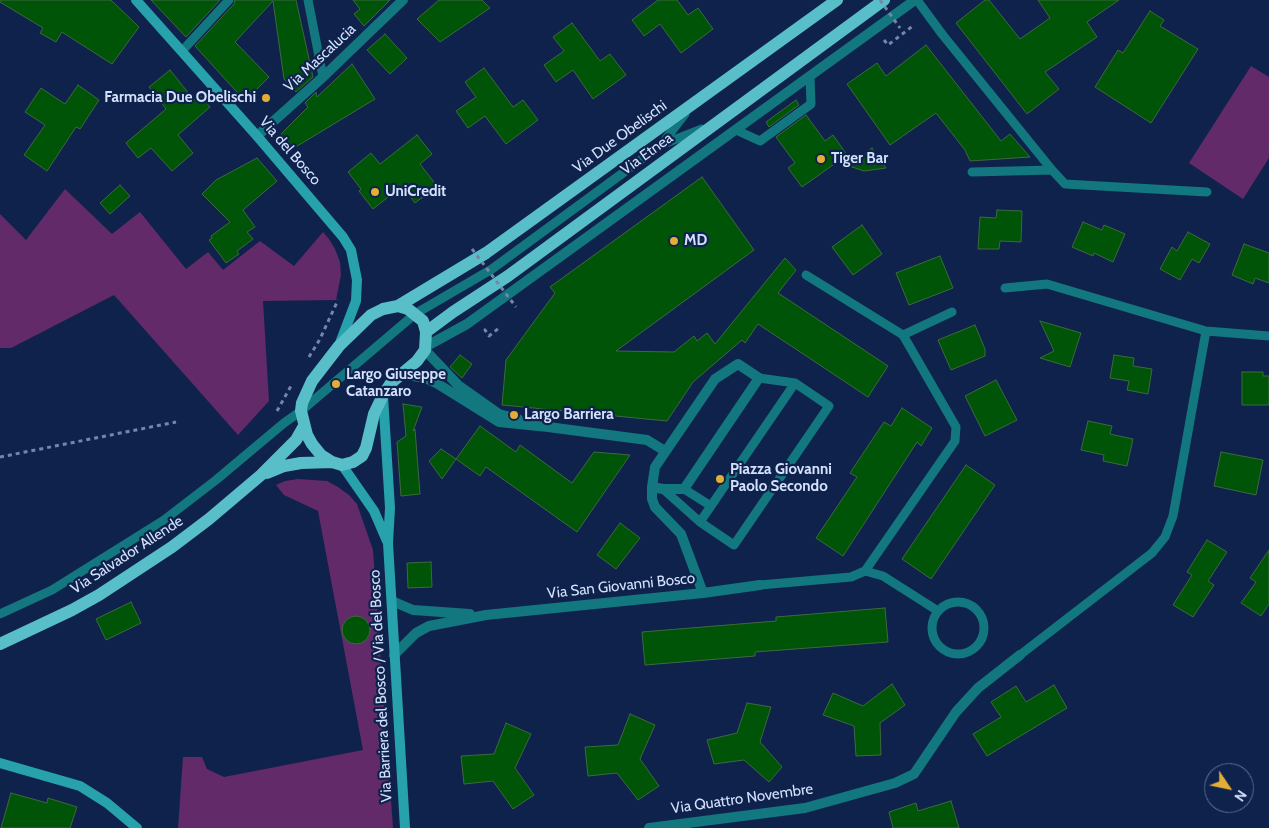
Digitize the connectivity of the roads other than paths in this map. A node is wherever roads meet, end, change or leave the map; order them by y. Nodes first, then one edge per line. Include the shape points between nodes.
1 (136, 0) edge
2 (230, 0) edge
3 (308, 0) edge
4 (403, 0) edge
5 (837, 0) edge
6 (884, 0) edge
7 (916, 0) edge
8 (182, 51) junction
9 (799, 63) junction
10 (323, 76) junction
11 (810, 77) junction
12 (693, 104) junction
13 (714, 125) junction
14 (736, 130) junction
15 (257, 136) junction
16 (661, 145) junction
17 (1052, 170) junction
18 (972, 172) dead end
19 (1207, 192) dead end
20 (806, 275) dead end
21 (1005, 288) dead end
22 (398, 306) junction
23 (952, 312) dead end
24 (414, 314) junction
25 (1206, 331) junction
26 (426, 332) junction
27 (903, 335) junction
28 (1269, 336) edge
29 (339, 346) junction
30 (425, 349) junction
31 (399, 376) junction
32 (759, 378) junction
33 (795, 383) junction
34 (383, 395) junction
35 (301, 411) junction
36 (304, 426) junction
37 (548, 427) junction
38 (664, 451) junction
39 (337, 464) junction
40 (261, 475) junction
41 (652, 487) junction
42 (684, 488) junction
43 (664, 489) junction
44 (711, 506) junction
45 (700, 522) junction
46 (388, 542) junction
47 (866, 571) junction
48 (760, 586) joint
49 (703, 593) junction
50 (392, 601) junction
51 (938, 611) junction
52 (0, 614) edge
53 (486, 615) junction
54 (0, 644) edge
55 (1020, 655) joint
56 (394, 656) junction
57 (0, 763) edge
58 (137, 828) edge
59 (405, 828) edge
60 (649, 828) edge

1 - 8 main road, Via del Bosco
2 - 8 lane
3 - 10 lane
4 - 10 street, Via Mascalucia
5 - 12 main road, Via Due Obelischi
6 - 9 main road, Via Etnea
7 - 11 street
7 - 17 lane
8 - 15 main road, Via del Bosco
9 - 11 street
9 - 13 main road, Via Etnea
10 - 15 street, Via Mascalucia
11 - 14 street
11 - 14 lane via 811,104 768,136 760,141
12 - 16 lane
12 - 22 main road, Via Due Obelischi via 486,253
13 - 16 lane
13 - 26 main road, Via Etnea
14 - 30 street via 467,324
15 - 29 main road, Via del Bosco via 335,226 351,250 357,280 356,301
16 - 24 lane via 492,269
17 - 18 lane
17 - 19 lane via 1065,184
20 - 27 lane
21 - 25 lane via 1048,284
22 - 24 main road
22 - 29 main road, Via Due Obelischi via 371,315
23 - 27 lane
24 - 26 main road via 423,322
24 - 35 lane
25 - 28 lane
25 - 55 lane via 1172,516 1165,537 1152,553
26 - 30 main road
27 - 47 lane via 956,427 955,441
29 - 35 main road, Via Due Obelischi via 306,391
30 - 31 main road via 417,361
30 - 37 street via 458,385 499,414
31 - 34 main road
31 - 37 street via 419,377 438,384 499,422
32 - 33 lane
32 - 38 street via 738,364 715,379
32 - 42 street
33 - 44 lane
33 - 45 lane via 829,406 734,546
34 - 39 main road via 362,456 353,462
34 - 46 main road via 390,508
35 - 36 main road
35 - 52 lane via 164,520 52,590
36 - 39 main road via 321,455
36 - 40 main road via 296,440
37 - 38 street via 647,440
38 - 41 street via 655,467
39 - 40 main road via 301,462
39 - 46 main road via 374,510
40 - 54 main road, Via Salvador Allende via 202,525 129,576 72,610
41 - 43 street
41 - 49 street via 655,507 681,534
42 - 43 street
42 - 44 lane
43 - 45 lane
44 - 45 lane
46 - 50 main road, Via Barriera del Bosco / Via del Bosco
47 - 48 lane via 851,577
47 - 51 lane via 883,576
48 - 49 street, Via San Giovanni Bosco
49 - 53 street, Via San Giovanni Bosco
50 - 53 street via 412,610
50 - 56 main road, Via Barriera del Bosco / Via del Bosco
51 - 51 lane via 931,631 942,650 964,654 981,641 983,620 978,610 968,603 958,601
53 - 56 street via 429,626 416,633
55 - 60 street, Via Quattro Novembre via 978,688 956,712 914,774 895,783 805,808
56 - 59 main road, Via Barriera del Bosco / Via del Bosco
57 - 58 main road via 80,786 107,802

